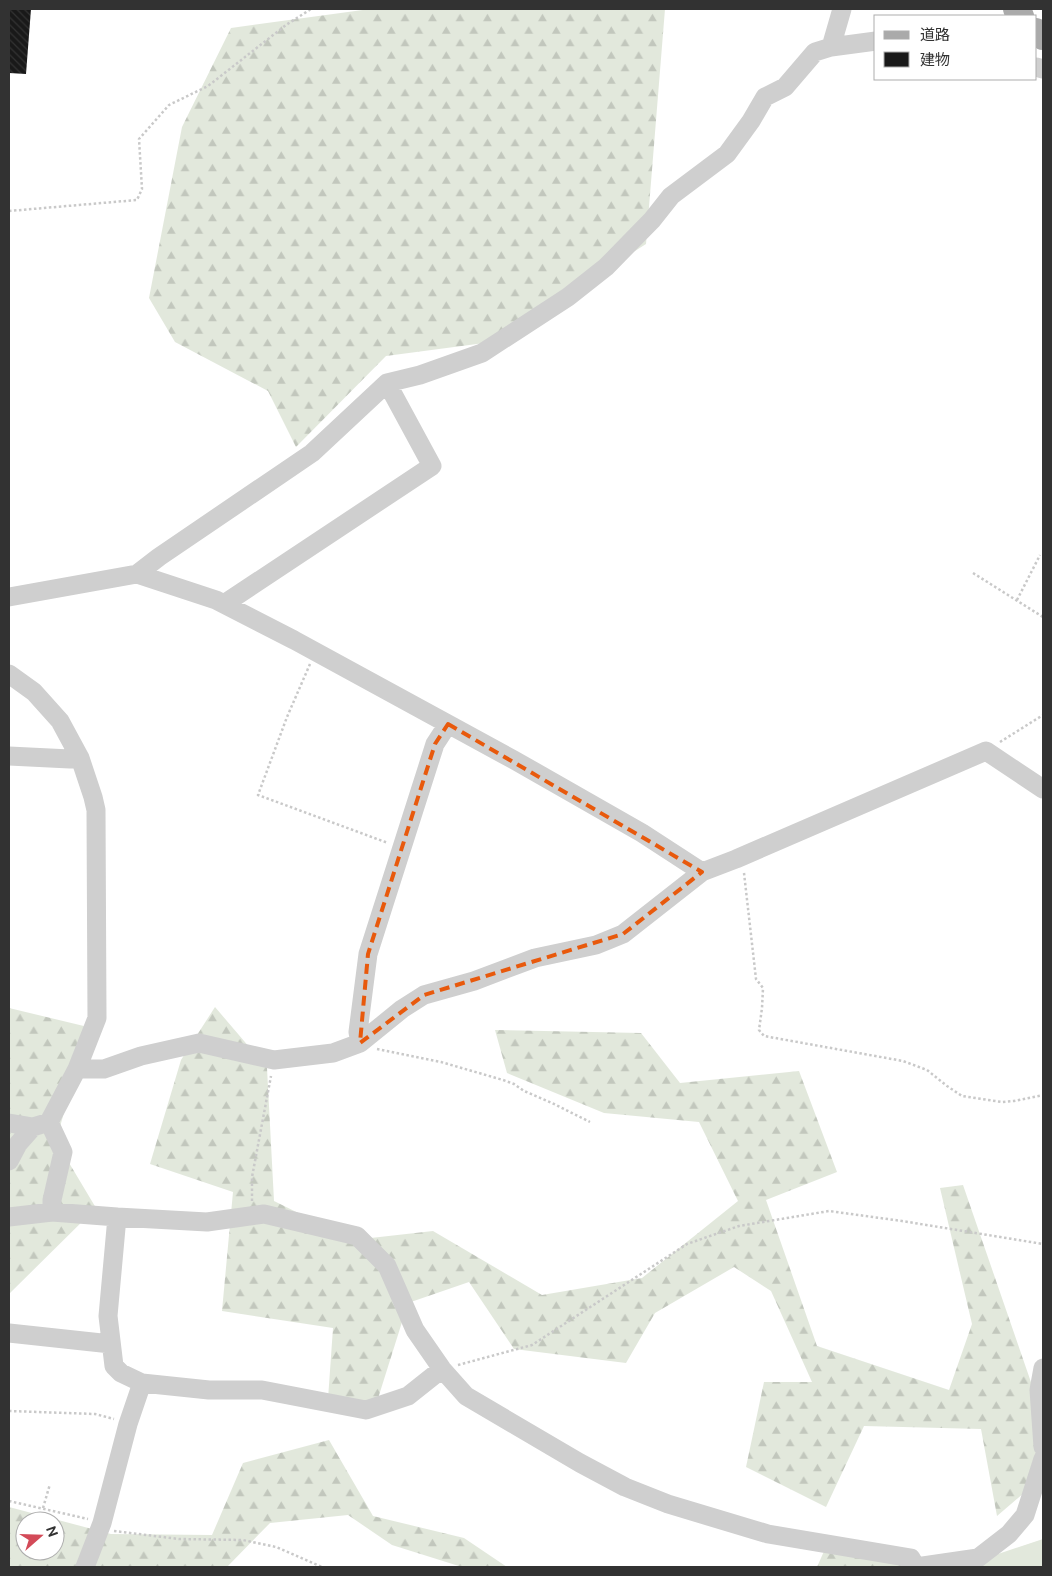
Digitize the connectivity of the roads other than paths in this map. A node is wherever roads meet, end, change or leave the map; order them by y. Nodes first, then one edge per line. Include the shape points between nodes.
1 (842, 9) edge
2 (874, 41) edge
3 (832, 47) junction
4 (387, 383) junction
5 (137, 574) junction
6 (9, 597) edge
7 (224, 604) junction
8 (9, 674) edge
9 (448, 724) junction
10 (9, 756) edge
11 (80, 758) junction
12 (1043, 789) edge
13 (702, 872) junction
14 (360, 1043) junction
15 (77, 1069) junction
16 (9, 1123) edge
17 (41, 1124) junction
18 (9, 1160) edge
19 (52, 1212) junction
20 (9, 1217) edge
21 (117, 1217) junction
22 (9, 1334) edge
23 (111, 1344) junction
24 (1043, 1368) edge
25 (442, 1369) junction
26 (142, 1383) junction
27 (1043, 1448) edge
28 (1043, 1459) edge
29 (86, 1567) edge
30 (916, 1567) edge

1 - 3 street
2 - 3 street
3 - 4 street via 815,52 785,87 766,96 727,154 670,196 652,220 568,298 482,353
4 - 5 street via 312,453
4 - 7 street via 432,466
5 - 6 street
5 - 7 street
7 - 9 street
8 - 11 street via 34,692 60,721
9 - 13 street via 642,833
9 - 14 street via 435,744 368,954 358,1032
10 - 11 street
11 - 15 street via 96,810 97,1009
12 - 13 street via 986,751
13 - 14 street via 623,934 596,945 535,958 474,981 424,995
14 - 15 street via 333,1053 274,1060 199,1043 141,1056 104,1069
15 - 17 street
16 - 17 street
17 - 18 street via 18,1144
17 - 19 street via 63,1152
19 - 20 street
19 - 21 street
21 - 23 street via 108,1316
21 - 25 street via 207,1222 264,1214 357,1236 387,1266 415,1330
22 - 23 street
23 - 26 street via 114,1366
24 - 27 street via 1039,1390
25 - 26 street via 408,1396 366,1410 262,1390 209,1390
25 - 30 street via 466,1396 625,1487 668,1504 768,1534 912,1558
26 - 29 street
28 - 30 street via 1025,1515 1009,1534 978,1558

